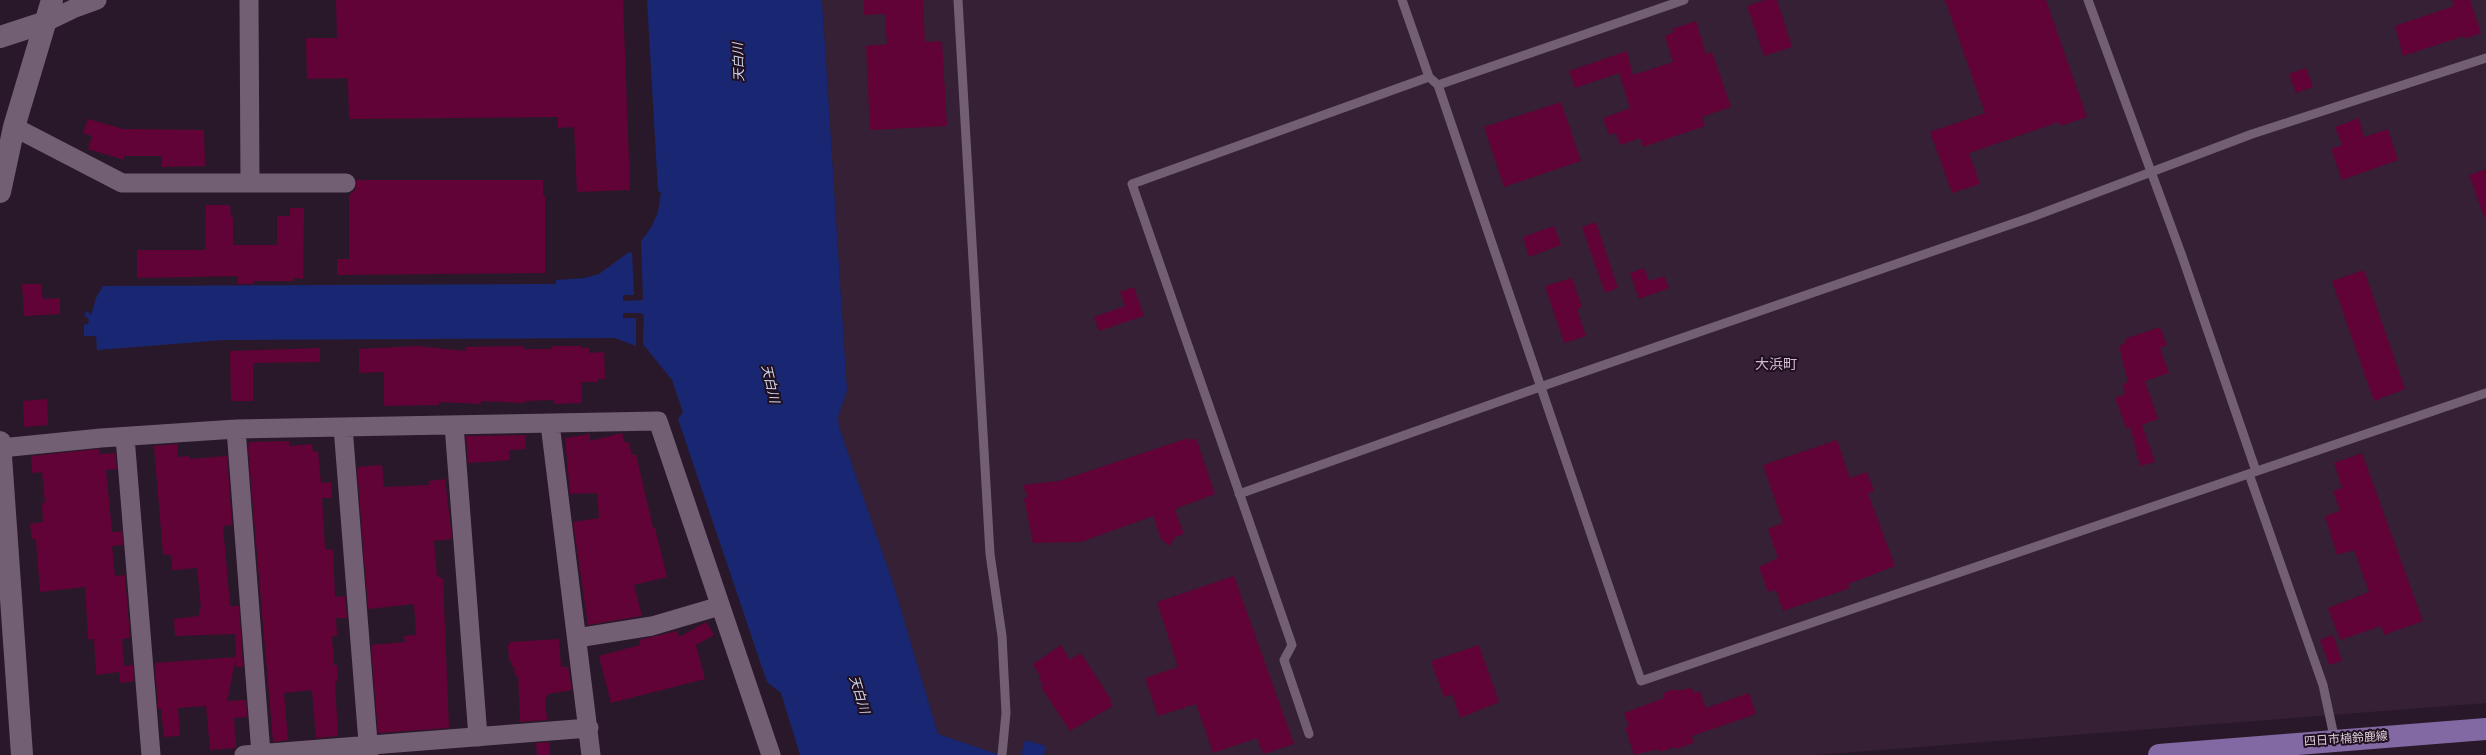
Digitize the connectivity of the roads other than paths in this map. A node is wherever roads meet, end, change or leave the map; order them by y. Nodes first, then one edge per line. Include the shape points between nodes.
1 (52, 0) edge
2 (97, 0) edge
3 (249, 0) edge
4 (958, 0) edge
5 (1402, 0) edge
6 (1684, 0) edge
7 (2088, 0) edge
8 (46, 22) junction
9 (0, 37) edge
10 (2486, 58) edge
11 (1429, 77) junction
12 (1438, 86) junction
13 (14, 127) junction
14 (2150, 172) junction
15 (250, 183) junction
16 (346, 183) dead end
17 (0, 192) edge
18 (1540, 387) junction
19 (2486, 393) edge
20 (550, 424) junction
21 (454, 425) junction
22 (343, 427) junction
23 (236, 429) junction
24 (125, 437) junction
25 (0, 442) edge
26 (0, 448) edge
27 (2253, 473) junction
28 (1239, 494) junction
29 (720, 606) junction
30 (578, 638) junction
31 (589, 728) junction
32 (2486, 729) edge
33 (1309, 734) dead end
34 (478, 737) junction
35 (2335, 741) junction
36 (368, 750) edge
37 (1003, 750) edge
38 (252, 754) edge
39 (2182, 754) edge
40 (22, 755) edge
41 (151, 755) edge
42 (591, 755) edge
43 (771, 755) edge
44 (2159, 755) edge

1 - 8 street
2 - 8 street
3 - 15 street
4 - 37 lane via 990,554 1002,636 1006,713
5 - 11 lane
6 - 12 lane
7 - 14 lane
8 - 9 street
8 - 13 street
10 - 14 lane via 2252,134
11 - 12 lane
11 - 28 lane via 1132,184
12 - 18 lane
13 - 15 street via 122,183
13 - 17 street
14 - 18 lane via 2032,217
14 - 27 lane
15 - 16 street
18 - 27 lane via 1641,681
18 - 28 lane
19 - 27 lane
20 - 21 street
20 - 29 street via 658,421
20 - 30 street
21 - 22 street
21 - 34 street
22 - 23 street
22 - 36 street
23 - 24 street
23 - 38 street
24 - 26 street
24 - 41 street
25 - 26 street
26 - 40 street
27 - 35 lane via 2322,685
28 - 33 lane via 1292,645 1284,660
29 - 30 street via 652,626
29 - 43 street
30 - 31 street
31 - 34 street
31 - 42 street
32 - 35 main road, 四日市楠鈴鹿線
34 - 36 street
35 - 39 main road, 四日市楠鈴鹿線
36 - 38 street
39 - 44 main road, 四日市楠鈴鹿線

